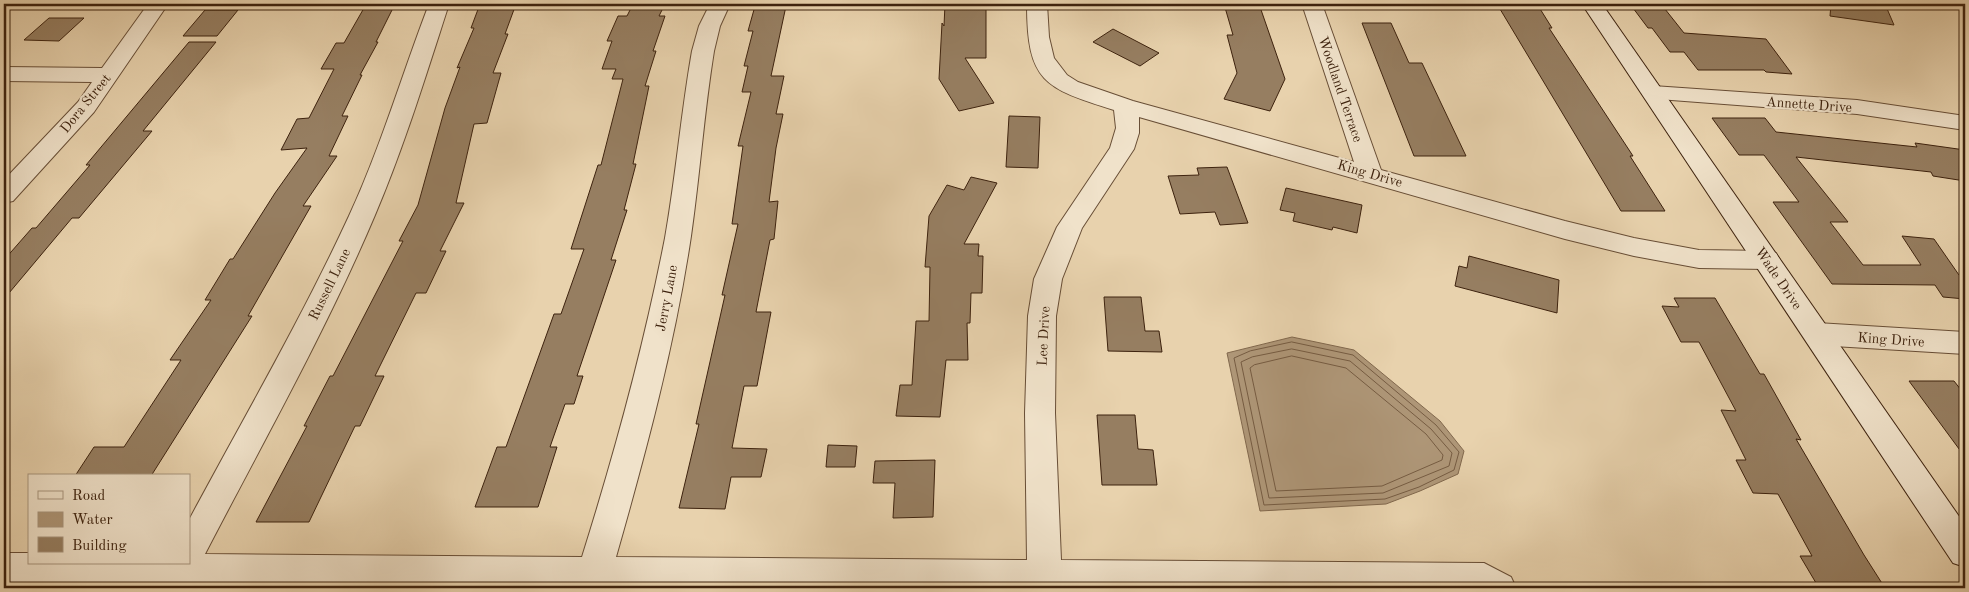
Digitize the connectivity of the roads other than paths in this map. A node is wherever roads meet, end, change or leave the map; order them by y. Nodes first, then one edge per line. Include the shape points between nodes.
1 (158, 4) edge
2 (440, 4) edge
3 (720, 4) edge
4 (1037, 4) edge
5 (1312, 4) edge
6 (1592, 4) edge
7 (4, 74) edge
8 (109, 75) junction
9 (1653, 93) junction
10 (1125, 106) junction
11 (1965, 123) edge
12 (1370, 173) junction
13 (4, 195) edge
14 (1767, 260) junction
15 (1817, 334) junction
16 (1965, 343) edge
17 (190, 549) edge
18 (1965, 552) edge
19 (4, 568) edge
20 (180, 568) edge
21 (592, 580) edge
22 (1044, 581) edge
23 (1499, 588) edge

1 - 8 street, Dora Street
2 - 17 street, Russell Lane via 358,224 329,287
3 - 21 street, Jerry Lane via 708,30 700,73 678,235 656,348
4 - 10 street, King Drive via 1038,44 1048,71 1068,86
5 - 12 street, Woodland Terrace
6 - 9 street, Wade Drive
7 - 8 street
8 - 13 street, Dora Street via 86,106
9 - 11 street, Annette Drive via 1857,107
9 - 14 street, Wade Drive
10 - 12 street, King Drive
10 - 22 street, Lee Drive via 1129,123 1125,142 1070,227 1048,279 1042,316 1040,413
12 - 14 street, King Drive via 1634,247 1699,259
14 - 15 street, Wade Drive
15 - 16 street, King Drive
15 - 18 street, Wade Drive
19 - 20 street
20 - 21 street
21 - 22 street
22 - 23 street via 1484,579

